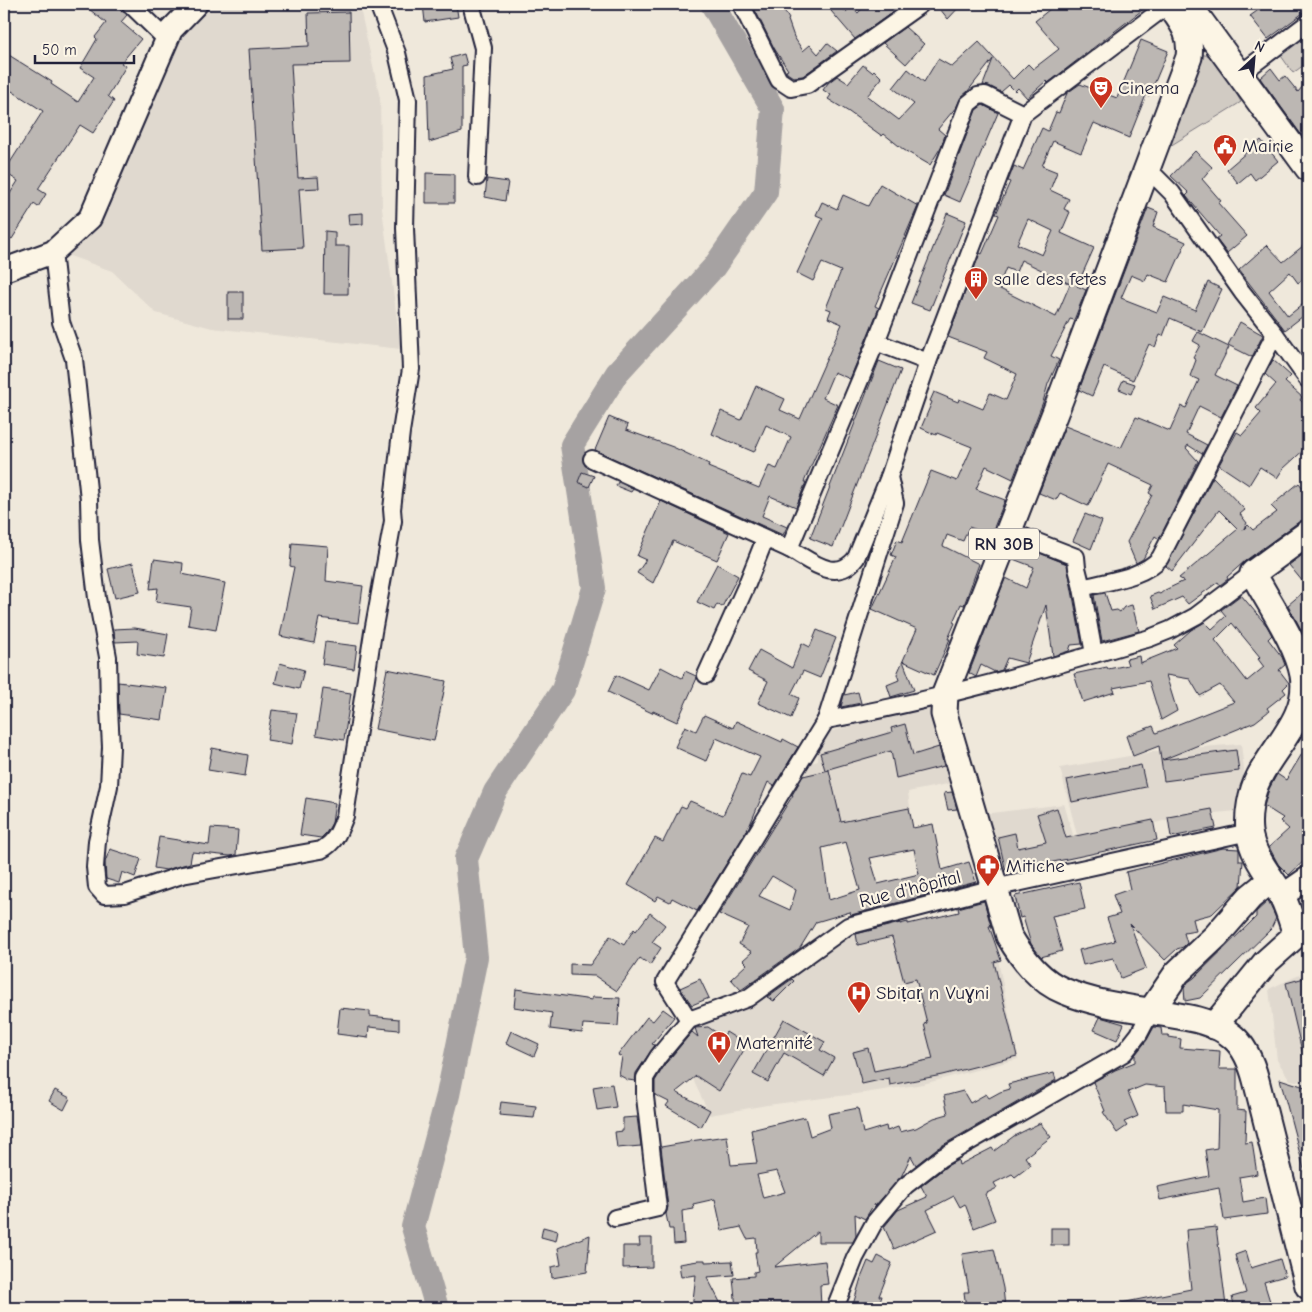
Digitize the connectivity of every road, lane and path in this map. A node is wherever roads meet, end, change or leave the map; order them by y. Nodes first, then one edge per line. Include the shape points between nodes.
1 (130, 4) edge
2 (196, 4) edge
3 (378, 4) edge
4 (471, 4) edge
5 (741, 4) edge
6 (921, 4) edge
7 (1169, 4) edge
8 (1188, 4) edge
9 (1308, 23) edge
10 (167, 40) junction
11 (1239, 75) junction
12 (1023, 114) junction
13 (1147, 168) junction
14 (1308, 168) edge
15 (477, 177) dead end
16 (53, 252) junction
17 (4, 270) edge
18 (1275, 334) junction
19 (876, 342) junction
20 (928, 362) junction
21 (1308, 380) edge
22 (592, 459) dead end
23 (890, 477) junction
24 (1008, 531) junction
25 (1308, 533) edge
26 (765, 539) junction
27 (789, 549) junction
28 (1252, 573) junction
29 (1082, 588) junction
30 (1094, 654) junction
31 (706, 675) dead end
32 (945, 694) junction
33 (826, 720) junction
34 (1249, 832) junction
35 (1308, 878) edge
36 (994, 888) junction
37 (1276, 888) junction
38 (1302, 930) edge
39 (1151, 1012) junction
40 (689, 1020) junction
41 (1214, 1026) junction
42 (614, 1218) dead end
43 (1308, 1286) edge
44 (835, 1308) edge

1 - 10 street
2 - 10 main road via 171,30
3 - 16 street via 397,53 408,100 405,228 411,369 400,432 393,521 345,816 335,839 321,850 182,875 125,894 104,895 97,887 97,841 109,786 111,747 108,657 90,540 89,499 74,359 62,322
4 - 15 street via 483,48
5 - 6 street via 779,80 791,88 807,85
7 - 12 street
7 - 13 main road, RN 30B via 1188,34 1189,51
8 - 11 main road
9 - 11 street
10 - 16 main road via 90,218
11 - 14 main road
12 - 19 street via 985,96 978,96 968,104
12 - 20 street
13 - 18 street via 1172,193 1236,285
13 - 24 main road, RN 30B
16 - 17 main road
18 - 21 street
18 - 29 street via 1160,558 1144,572
19 - 20 street
19 - 27 street
20 - 23 street
22 - 26 street
23 - 27 street via 856,558 845,568 826,570
23 - 33 street via 895,503
24 - 29 street via 1076,557
24 - 32 main road, RN 30B
25 - 28 main road
26 - 27 street
26 - 31 street
28 - 30 street via 1196,616 1170,630
28 - 34 main road via 1293,646 1303,675 1304,695 1298,714 1258,778 1250,802
29 - 30 street
30 - 32 street
32 - 33 street via 877,712
32 - 36 main road, RN 30B via 944,714
33 - 40 street via 665,982
34 - 36 street, Rue d'hôpital
34 - 37 main road via 1257,857
35 - 37 main road
36 - 39 main road, RN 30B via 1008,936 1036,973 1063,991
36 - 40 street, Rue d'hôpital via 848,926 748,998
37 - 38 main road
37 - 39 main road via 1250,897 1177,973
38 - 41 main road via 1266,962
39 - 41 main road, RN 30B
39 - 44 street via 1124,1053 941,1158 906,1186 874,1223 855,1258
40 - 42 street via 645,1078 658,1208
41 - 43 main road, RN 30B via 1233,1037 1254,1070

